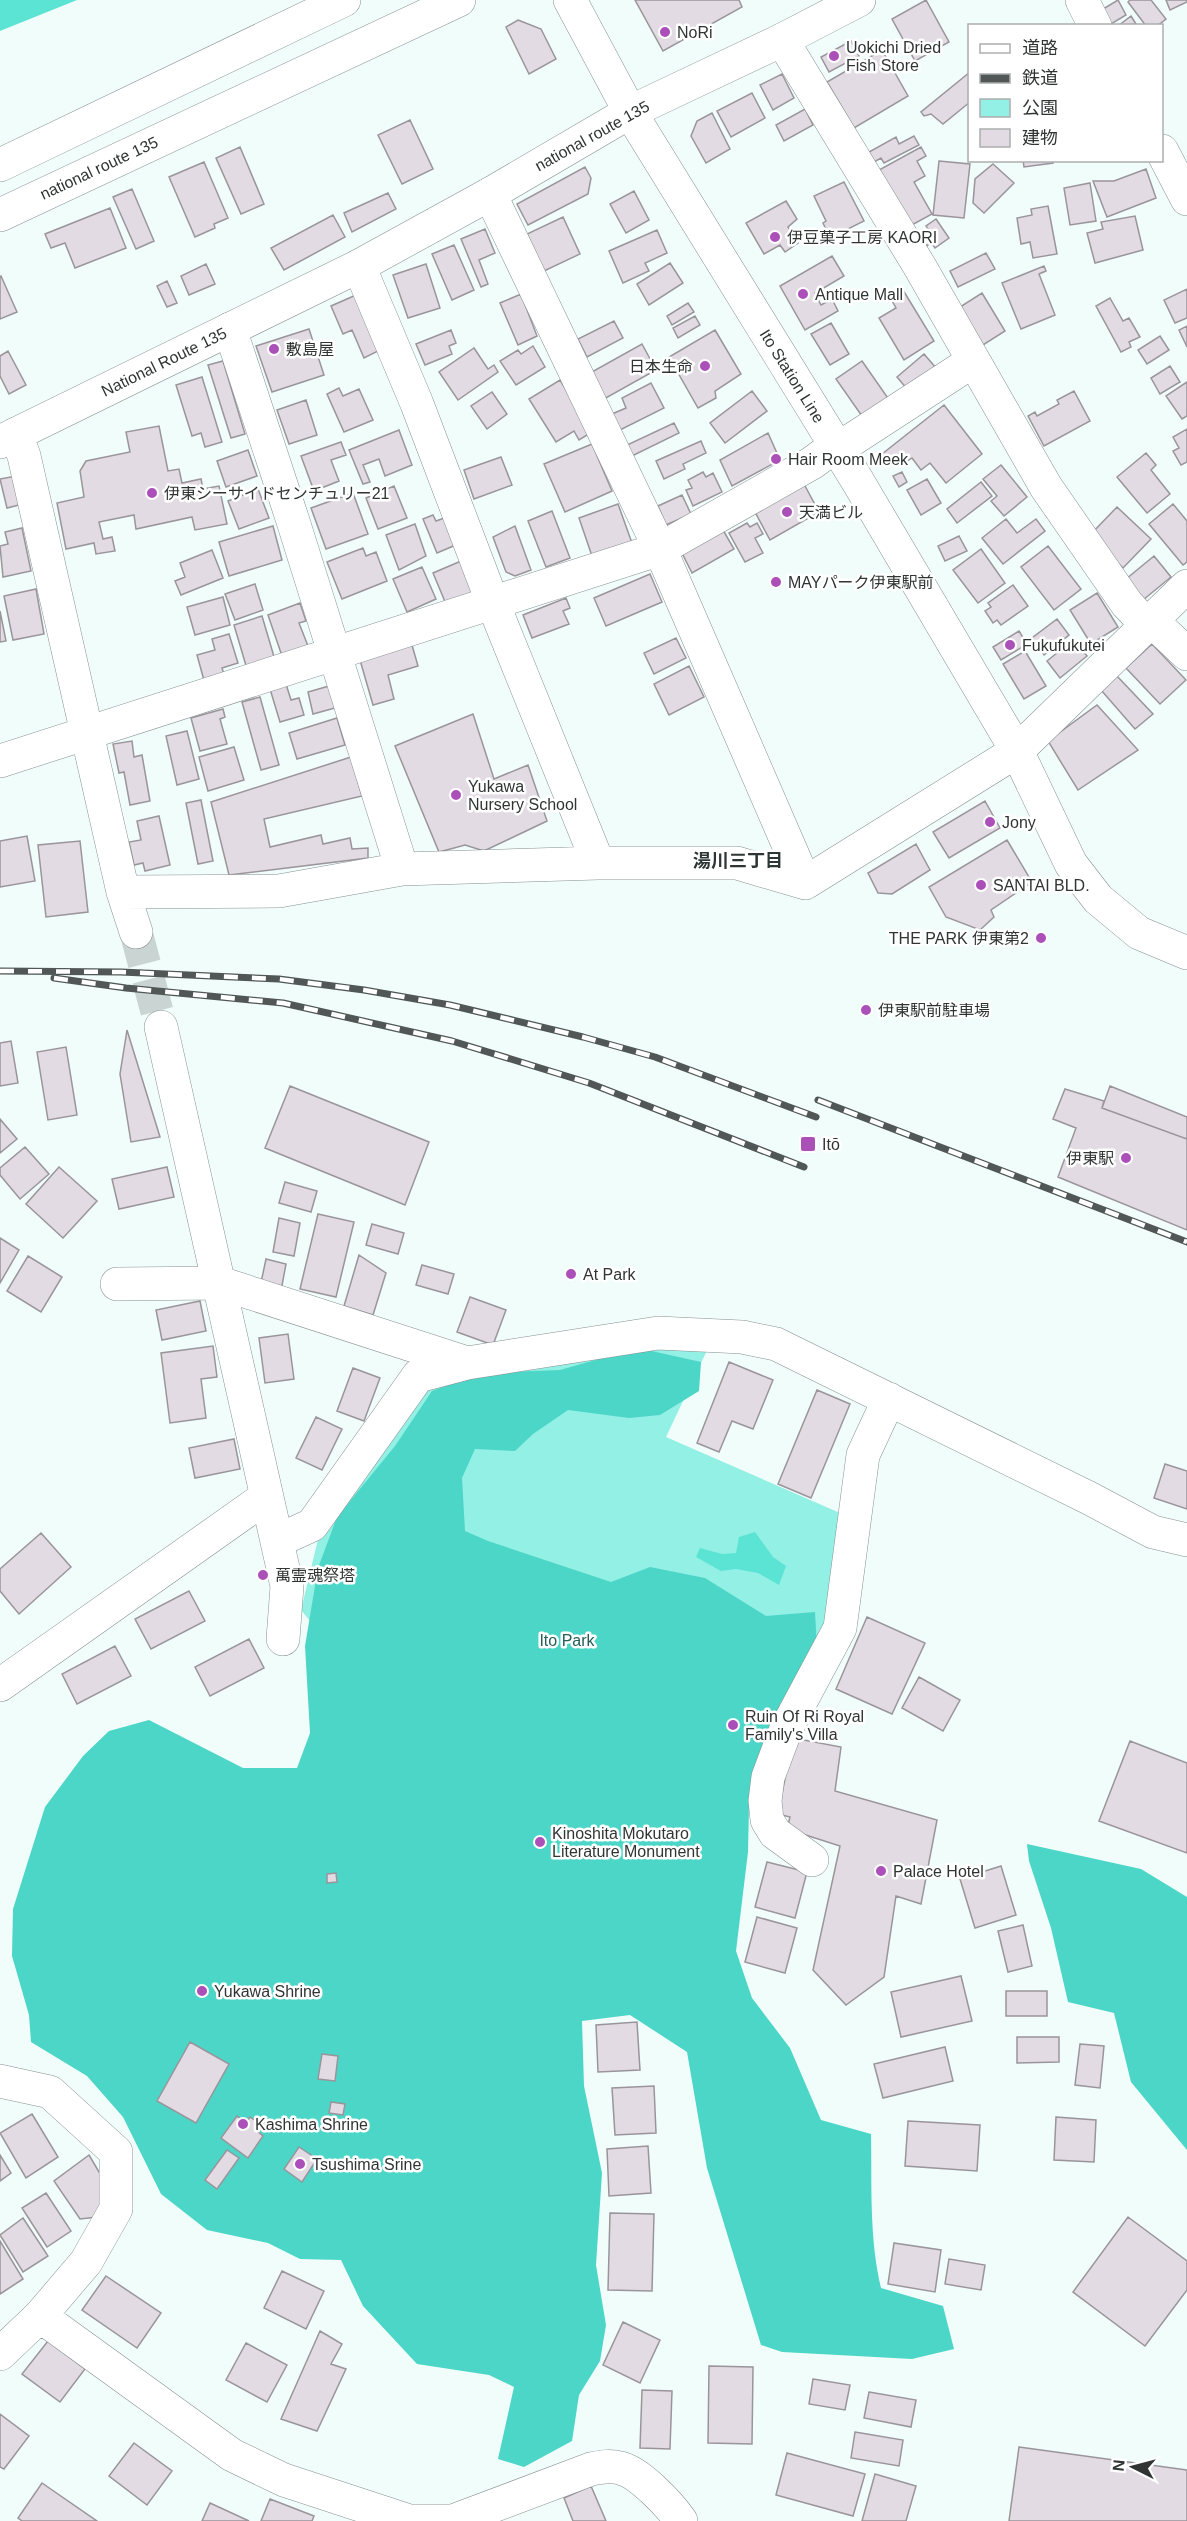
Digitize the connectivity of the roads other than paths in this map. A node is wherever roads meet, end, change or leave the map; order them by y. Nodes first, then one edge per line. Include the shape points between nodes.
1 (344, 0) edge
2 (459, 0) edge
3 (570, 0) edge
4 (859, 0) edge
5 (1082, 0) edge
6 (1094, 24) edge
7 (782, 40) junction
8 (630, 112) junction
9 (1163, 155) edge
10 (0, 165) edge
11 (490, 194) junction
12 (1187, 199) edge
13 (0, 215) edge
14 (359, 266) junction
15 (230, 329) junction
16 (973, 361) junction
17 (8, 438) edge
18 (835, 446) junction
19 (660, 549) junction
20 (1187, 586) edge
21 (492, 601) junction
22 (1148, 621) junction
23 (333, 654) junction
24 (1187, 654) edge
25 (87, 735) junction
26 (1017, 751) junction
27 (0, 761) edge
28 (598, 863) junction
29 (402, 869) junction
30 (805, 883) junction
31 (123, 892) junction
32 (136, 932) tunnel mouth
33 (1187, 954) edge
34 (161, 1026) tunnel mouth
35 (220, 1283) junction
36 (117, 1284) dead end
37 (467, 1363) junction
38 (889, 1399) junction
39 (266, 1497) junction
40 (1187, 1540) edge
41 (277, 1541) junction
42 (283, 1639) dead end
43 (0, 1685) edge
44 (812, 1860) dead end
45 (0, 2081) edge
46 (40, 2316) junction
47 (0, 2354) edge
48 (453, 2521) edge
49 (681, 2521) edge

1 - 10 main road
2 - 13 main road, national route 135
3 - 8 main road, Ito Station Line
4 - 7 main road, national route 135
5 - 6 main road
7 - 8 main road, national route 135
7 - 16 main road
8 - 11 main road, national route 135
8 - 18 main road, Ito Station Line
9 - 12 main road
11 - 14 main road, national route 135
11 - 19 main road
14 - 15 main road, national route 135
14 - 21 main road
15 - 17 main road, National Route 135
15 - 23 main road
16 - 18 main road via 850,441
16 - 22 main road via 1047,487 1128,604
17 - 25 main road via 24,456
18 - 19 main road via 812,464
18 - 26 main road, Ito Station Line
19 - 21 main road
19 - 30 main road
20 - 22 main road
21 - 23 main road
21 - 28 main road
22 - 24 main road
22 - 26 main road
23 - 25 main road
23 - 29 main road
25 - 27 main road
25 - 31 main road
26 - 30 main road
26 - 33 main road, Ito Station Line via 1071,864 1098,899 1139,933
28 - 29 main road
28 - 30 main road via 737,863
29 - 31 main road via 279,891
31 - 32 main road
34 - 35 main road
35 - 36 main road
35 - 37 main road
35 - 39 main road
37 - 38 main road via 658,1333 742,1337 776,1344
37 - 41 main road via 418,1376 312,1525
38 - 40 main road via 1153,1532
38 - 44 main road via 863,1455 840,1628 786,1729 768,1777 767,1820 775,1833
39 - 41 main road
39 - 43 main road
41 - 42 main road via 287,1586
45 - 46 main road via 50,2092 116,2152 116,2209 86,2262
46 - 47 main road
46 - 48 main road via 232,2455 284,2480 409,2521
48 - 49 main road via 606,2466 623,2468 647,2485

